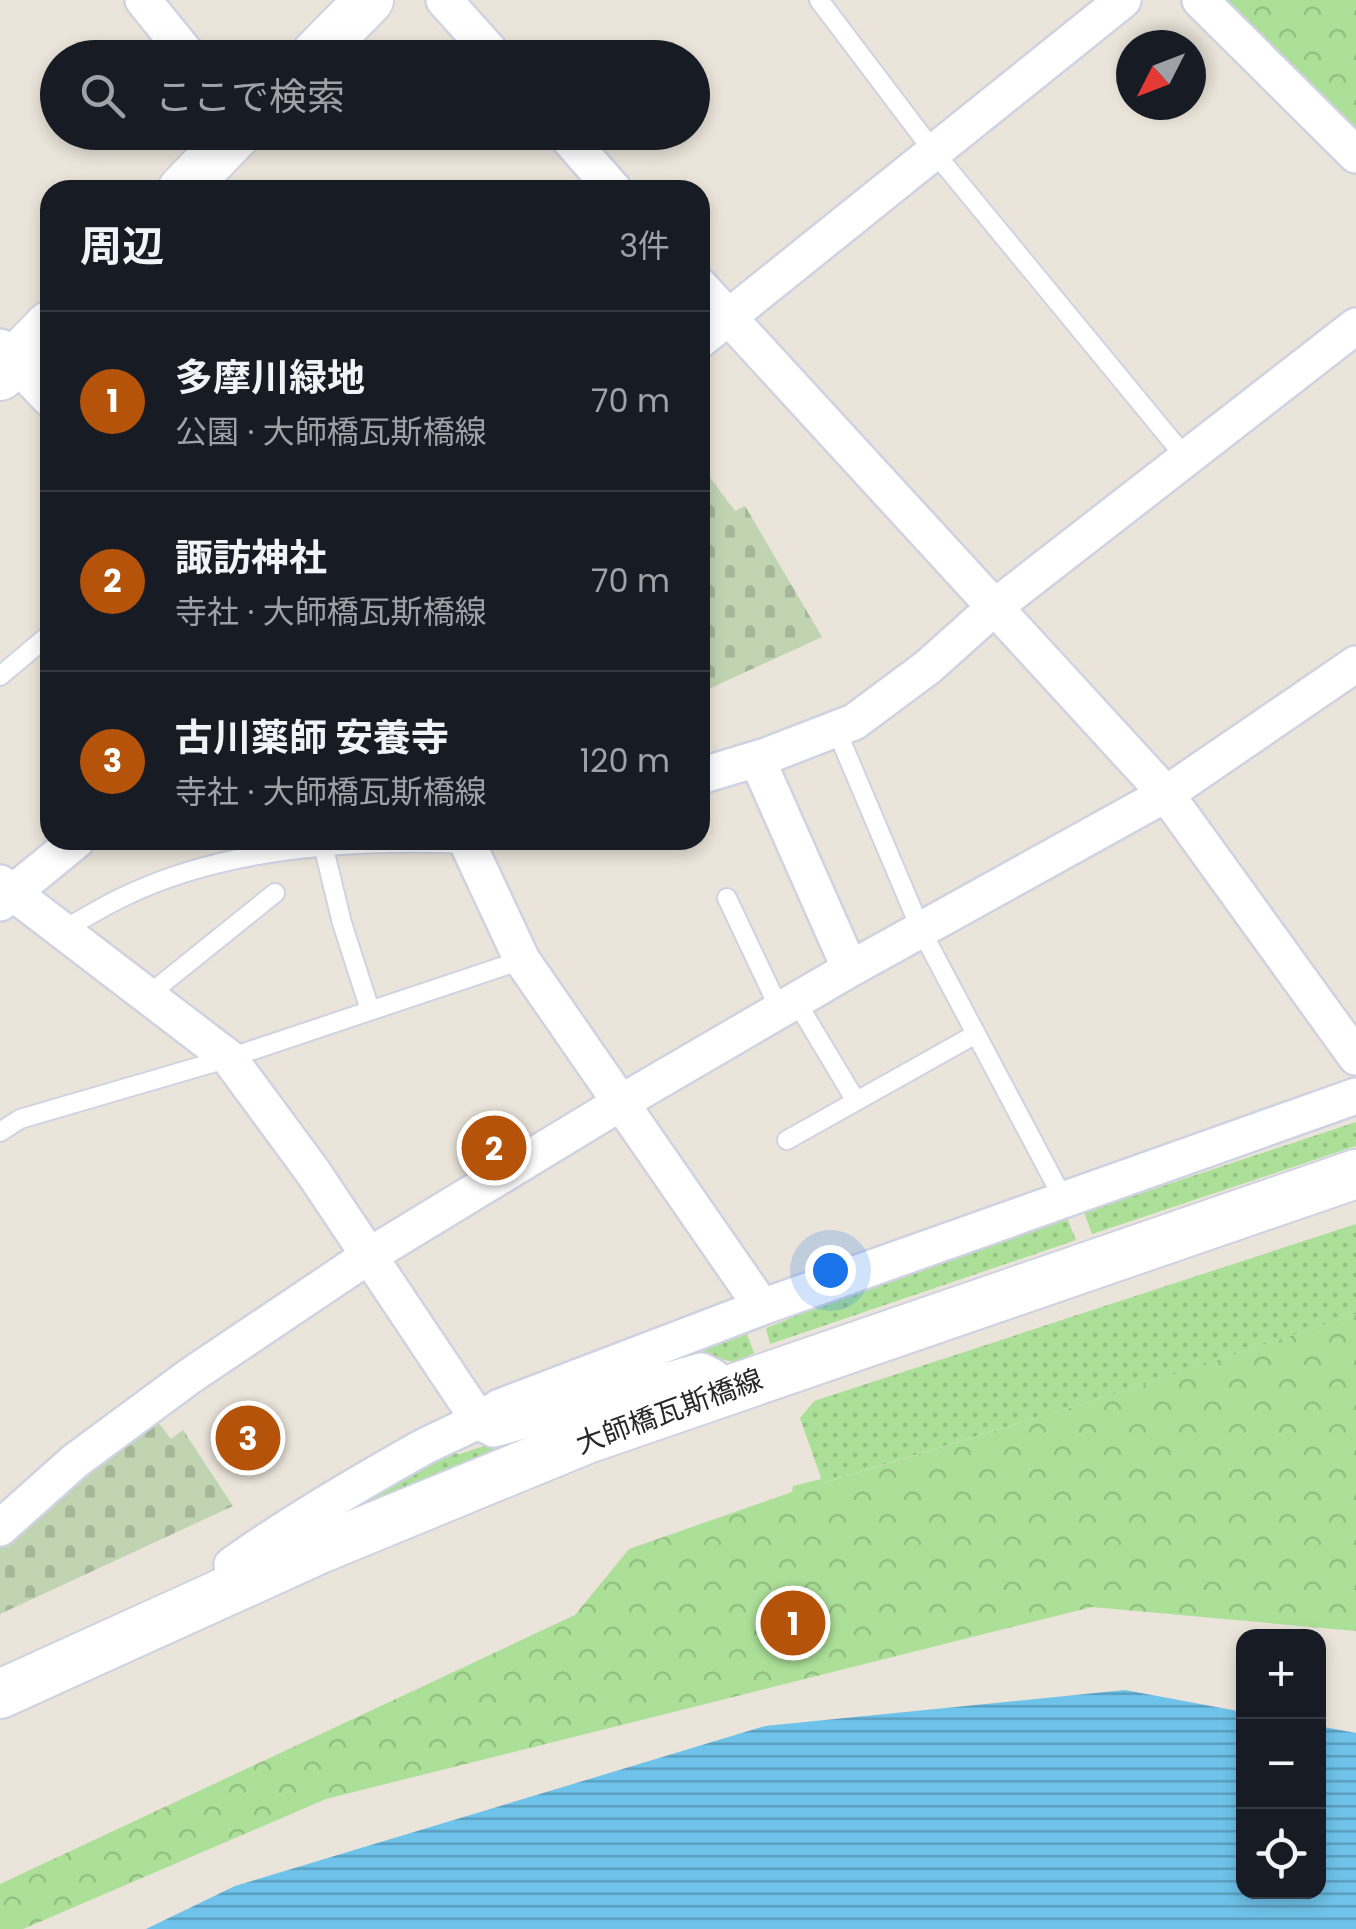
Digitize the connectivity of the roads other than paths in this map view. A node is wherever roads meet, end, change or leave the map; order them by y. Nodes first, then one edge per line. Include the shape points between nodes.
1 (143, 0) edge
2 (369, 0) edge
3 (444, 0) edge
4 (819, 0) edge
5 (1123, 0) edge
6 (1200, 0) edge
7 (175, 40) edge
8 (330, 40) edge
9 (480, 40) edge
10 (221, 150) edge
11 (579, 150) edge
12 (934, 152) junction
13 (1356, 155) edge
14 (192, 180) edge
15 (605, 180) edge
16 (710, 297) edge
17 (728, 318) junction
18 (1356, 326) edge
19 (710, 332) edge
20 (40, 333) edge
21 (5, 362) edge
22 (40, 391) edge
23 (1186, 458) junction
24 (996, 606) junction
25 (40, 641) edge
26 (1356, 664) edge
27 (4, 666) edge
28 (836, 728) junction
29 (758, 759) junction
30 (710, 773) edge
31 (1166, 794) junction
32 (63, 850) edge
33 (300, 850) edge
34 (325, 850) edge
35 (477, 850) edge
36 (4, 893) edge
37 (275, 893) dead end
38 (728, 898) dead end
39 (62, 930) junction
40 (921, 930) junction
41 (522, 960) junction
42 (850, 969) junction
43 (147, 996) junction
44 (788, 1005) junction
45 (370, 1010) junction
46 (976, 1034) junction
47 (1356, 1056) edge
48 (229, 1058) junction
49 (1356, 1096) edge
50 (856, 1101) junction
51 (622, 1102) junction
52 (0, 1132) edge
53 (787, 1140) dead end
54 (1356, 1174) edge
55 (1064, 1200) junction
56 (368, 1257) junction
57 (762, 1307) junction
58 (722, 1392) junction
59 (480, 1422) junction
60 (0, 1528) edge
61 (236, 1588) junction
62 (0, 1694) edge

1 - 7 street
2 - 8 street
3 - 9 street
4 - 12 lane
5 - 12 street
6 - 13 street
10 - 14 street
11 - 15 street
12 - 17 street
12 - 23 lane
16 - 17 street
17 - 19 street
17 - 24 street
18 - 23 street
20 - 21 street
21 - 22 street
23 - 24 street
24 - 28 street via 928,668
24 - 31 street
25 - 27 lane
26 - 31 street
28 - 29 street
28 - 40 lane
29 - 30 street
29 - 42 street
31 - 40 street
31 - 47 street
32 - 36 street
33 - 39 lane via 184,874
34 - 45 lane
35 - 41 street
36 - 39 street
37 - 43 lane
38 - 44 lane
39 - 43 street
40 - 42 street
40 - 46 lane
41 - 45 lane
41 - 51 street
42 - 44 street
43 - 48 street
44 - 50 lane
44 - 51 street
45 - 48 lane
46 - 50 lane
46 - 55 lane
48 - 52 lane via 20,1119
48 - 56 street
49 - 55 street
50 - 53 lane
51 - 56 street
51 - 57 street
54 - 58 street, 大師橋瓦斯橋線
55 - 57 street
56 - 59 street
56 - 60 street via 190,1376
57 - 59 street via 500,1407
58 - 59 street via 702,1372 494,1429
58 - 61 street, 大師橋瓦斯橋線 via 454,1492
59 - 61 street via 422,1448 270,1538 232,1565
61 - 62 street, 大師橋瓦斯橋線

